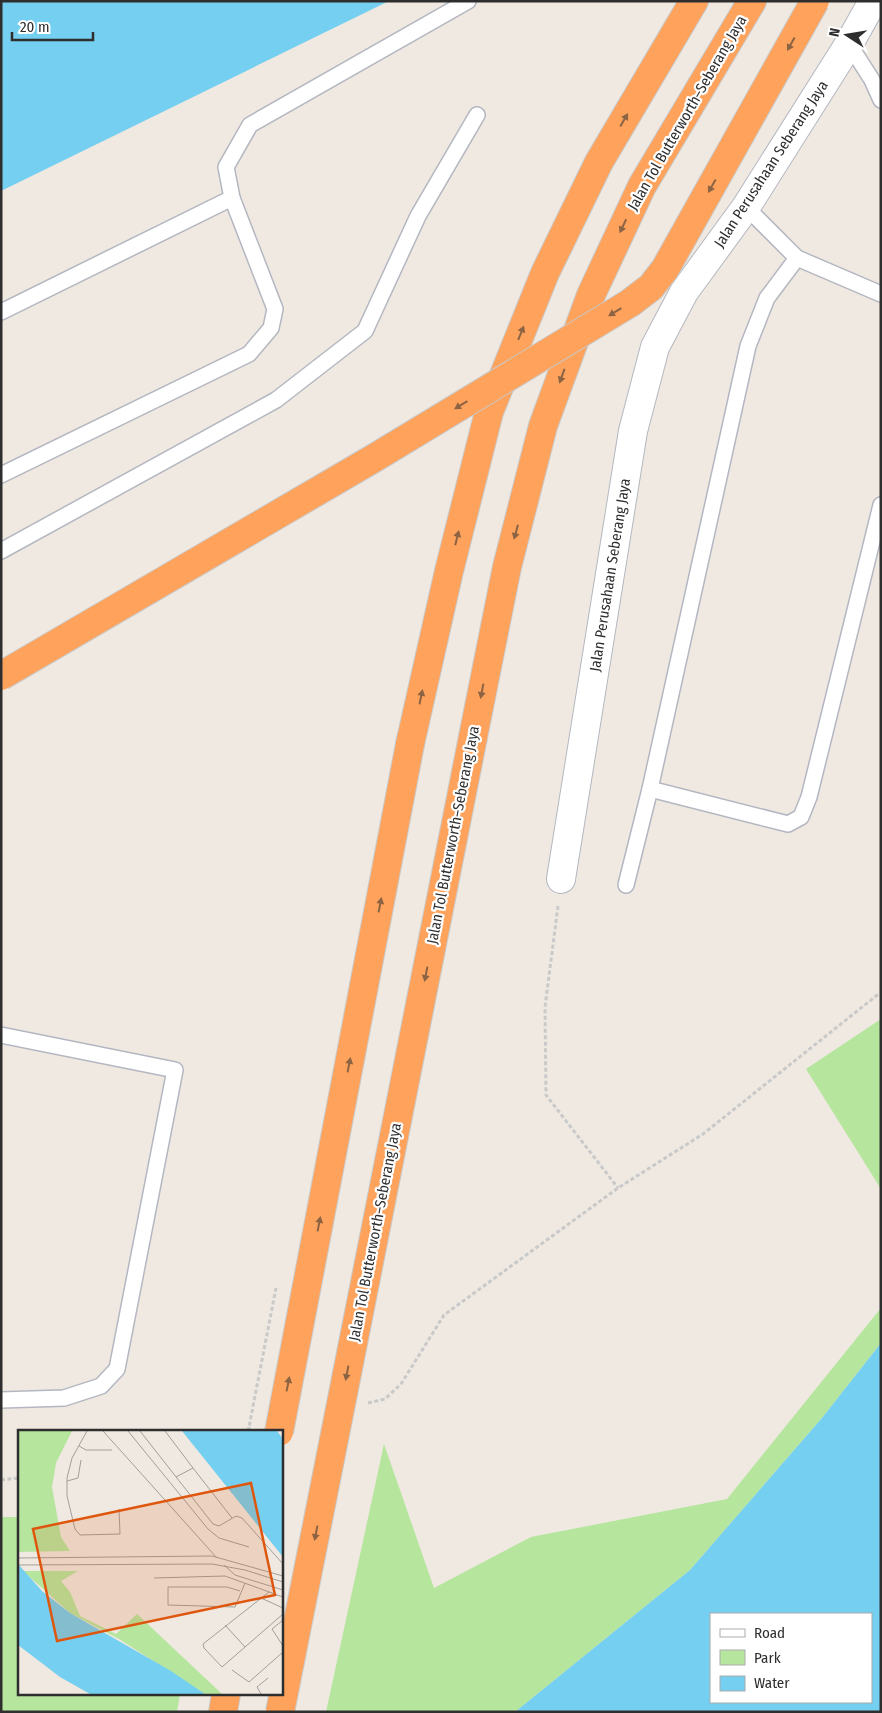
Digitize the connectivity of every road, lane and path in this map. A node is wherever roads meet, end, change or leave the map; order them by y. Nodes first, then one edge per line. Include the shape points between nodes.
1 (468, 1) edge
2 (694, 1) edge
3 (752, 1) edge
4 (815, 1) edge
5 (873, 1) edge
6 (849, 44) junction
7 (881, 100) edge
8 (477, 115) dead end
9 (232, 198) junction
10 (746, 207) junction
11 (797, 258) junction
12 (881, 294) edge
13 (1, 312) edge
14 (1, 475) edge
15 (881, 505) edge
16 (1, 550) edge
17 (1, 676) edge
18 (650, 789) junction
19 (561, 879) joint
20 (626, 885) dead end
21 (881, 992) edge
22 (1, 1036) edge
23 (618, 1188) junction
24 (1, 1400) edge
25 (366, 1403) dead end
26 (266, 1430) edge
27 (18, 1478) edge
28 (1, 1480) edge
29 (226, 1696) edge
30 (223, 1712) edge
31 (280, 1712) edge

1 - 9 lane via 250,125 226,167
26 -> 2 highway, bridge via 410,744 489,412 544,273 600,162
3 -> 31 highway, Jalan Tol Butterworth–Seberang Jaya, bridge via 642,186 591,295 543,426 506,567
4 -> 17 highway, bridge via 665,269 651,287 630,303 376,457
5 - 6 street, Jalan Perusahaan Seberang Jaya
6 - 7 lane
6 - 10 street, Jalan Perusahaan Seberang Jaya
8 - 16 lane via 418,216 365,331 276,400
9 - 13 lane
9 - 14 lane via 275,309 272,328 249,354
10 - 11 lane
10 - 19 street, Jalan Perusahaan Seberang Jaya via 684,292 655,347 634,431
11 - 12 lane
11 - 18 lane via 767,298 748,346
15 - 18 lane via 809,797 801,817 788,824
18 - 20 lane
19 - 23 path via 545,1007 546,1095
21 - 23 path via 703,1134
22 - 24 lane via 176,1070 117,1369 101,1386 64,1398
23 - 25 path via 444,1315 401,1384 385,1399
27 - 28 path
29 - 30 highway

